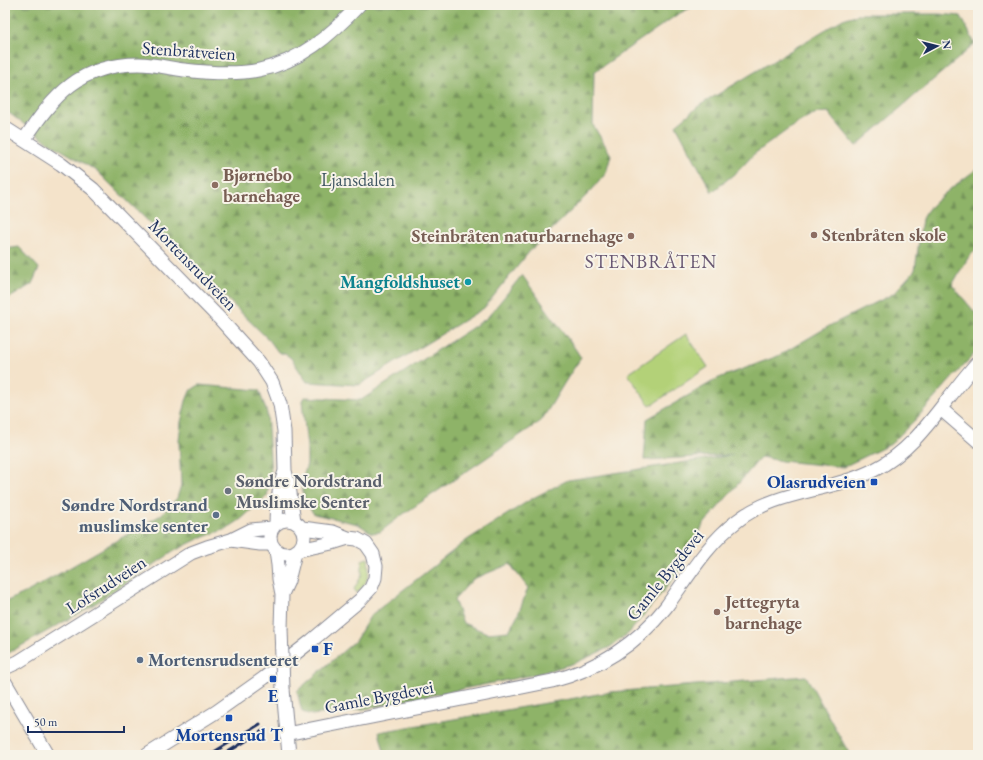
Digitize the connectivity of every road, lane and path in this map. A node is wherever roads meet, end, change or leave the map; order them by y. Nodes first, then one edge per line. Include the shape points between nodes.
1 (359, 5) edge
2 (5, 128) edge
3 (24, 140) junction
4 (978, 362) edge
5 (941, 409) junction
6 (978, 441) edge
7 (285, 471) junction
8 (298, 524) junction
9 (274, 526) junction
10 (348, 538) junction
11 (231, 540) junction
12 (273, 547) junction
13 (297, 551) junction
14 (282, 594) junction
15 (5, 668) edge
16 (5, 682) edge
17 (286, 734) junction
18 (48, 755) edge
19 (147, 755) edge
20 (288, 755) edge

1 - 3 street, Stenbråtveien via 315,46 265,69 223,73 140,64 98,71 59,94
2 - 3 street, Mortensrudveien
3 - 7 street, Mortensrudveien via 72,172 101,197 259,362 272,382 280,404 284,430
4 - 5 street, Gamle Bygdevei
5 - 6 street
5 - 17 street, Gamle Bygdevei via 899,454 876,469 843,483 774,501 742,517 710,546 666,607 645,630 622,650 589,669 552,681
7 - 8 street, Mortensrudveien
7 - 9 street, Mortensrudveien
8 - 9 street via 283,520
8 - 10 street
8 - 13 street via 304,532 304,542
9 - 11 street, Lofsrudveien via 251,530
9 - 12 street via 270,536
10 - 13 street
10 - 19 street via 361,541 370,548 375,559 376,571 371,588 360,600 250,689
11 - 12 street, Lofsrudveien
11 - 15 street, Lofsrudveien via 201,549 180,559 23,660
12 - 13 street via 279,553 288,555
12 - 14 street
13 - 14 street
14 - 17 street, bridge
16 - 18 street
17 - 20 street

